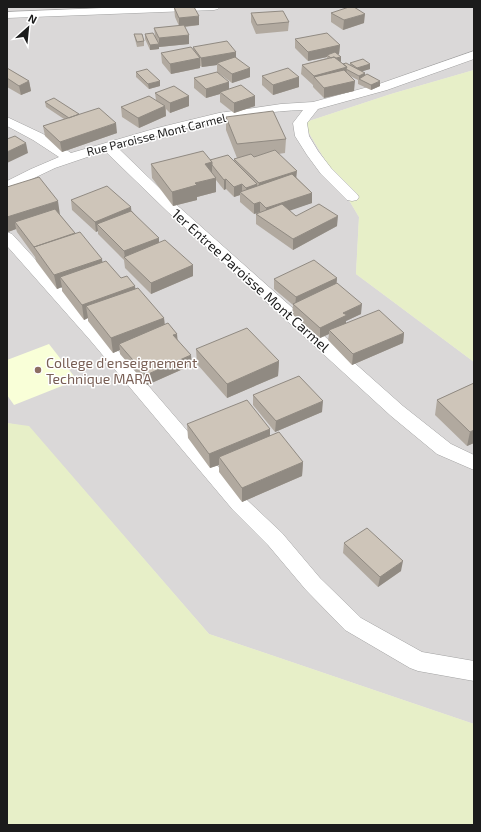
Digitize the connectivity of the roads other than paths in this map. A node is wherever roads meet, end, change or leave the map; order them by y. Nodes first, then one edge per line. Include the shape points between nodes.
1 (214, 7) edge
2 (7, 15) edge
3 (474, 55) edge
4 (312, 106) junction
5 (7, 121) edge
6 (108, 146) junction
7 (68, 157) junction
8 (8, 186) edge
9 (352, 197) dead end
10 (7, 237) edge
11 (474, 463) edge
12 (474, 671) edge

1 - 2 street
3 - 4 street, Rue Paroisse Mont Carmel via 383,87
4 - 6 street, Rue Paroisse Mont Carmel via 237,114 168,129
4 - 9 street via 300,123 302,136 326,171
5 - 7 street
6 - 7 street, Rue Paroisse Mont Carmel
6 - 11 street, 1er Entree Paroisse Mont Carmel via 174,210 397,411 444,449
7 - 8 street, Rue Paroisse Mont Carmel
10 - 12 street via 96,336 240,505 353,624 418,661

